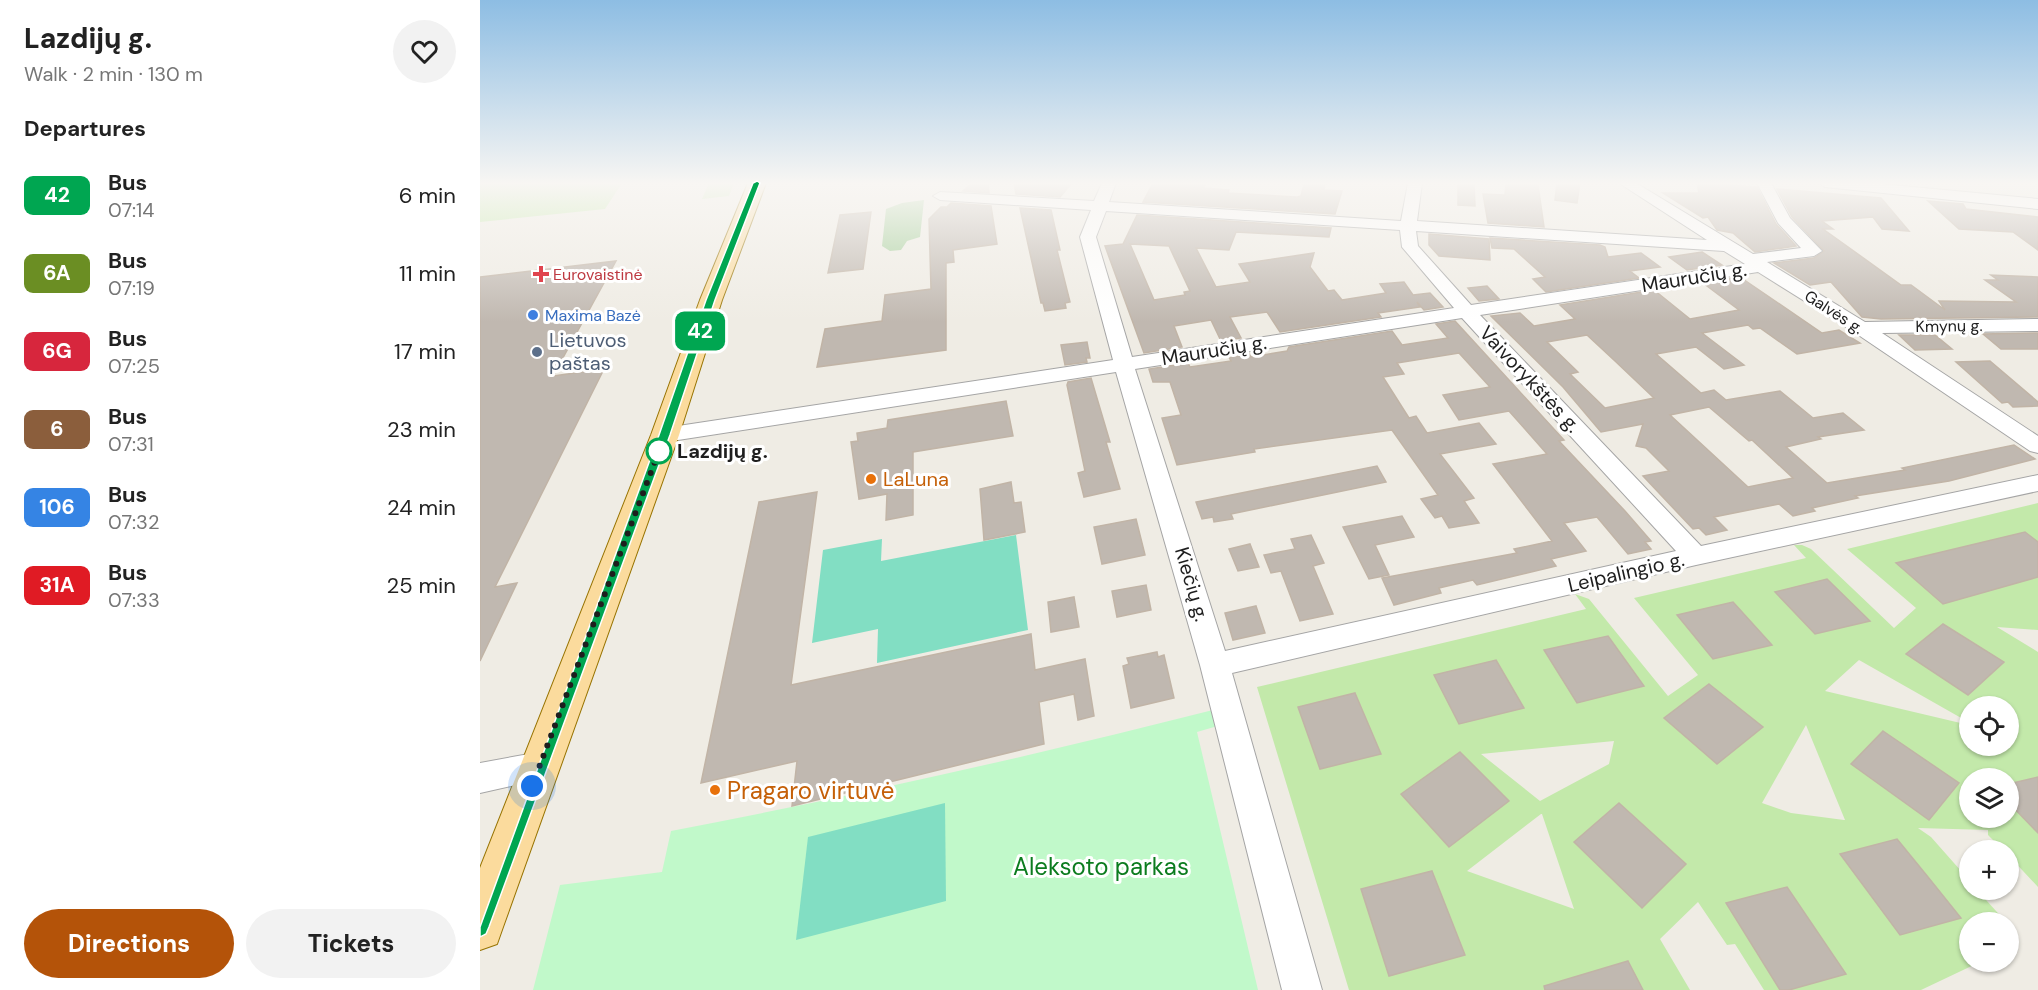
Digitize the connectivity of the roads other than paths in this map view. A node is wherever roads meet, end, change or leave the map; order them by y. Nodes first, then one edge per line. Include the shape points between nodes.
1 (739, 229) edge
2 (1091, 229) edge
3 (1408, 229) edge
4 (1459, 229) edge
5 (1702, 229) edge
6 (1792, 229) edge
7 (1729, 246) junction
8 (1757, 263) junction
9 (1466, 311) junction
10 (2038, 325) edge
11 (1861, 328) junction
12 (1124, 364) junction
13 (664, 435) junction
14 (2038, 446) edge
15 (2038, 483) edge
16 (1696, 556) junction
17 (1215, 665) junction
18 (540, 767) junction
19 (481, 778) edge
20 (480, 927) edge
21 (1302, 990) edge

1 - 13 main road
2 - 12 street, Kiečių g. via 1088,237
3 - 9 street, Vaivorykštės g. via 1410,248
4 - 7 street
5 - 7 street, Galvės g.
6 - 8 street, Mauručių g. via 1814,251
7 - 8 street, Galvės g.
8 - 9 street, Mauručių g.
8 - 11 street, Galvės g.
9 - 12 street, Mauručių g.
9 - 16 street, Vaivorykštės g.
10 - 11 street, Kmynų g.
11 - 14 street, Galvės g.
12 - 13 street, Mauručių g.
12 - 17 street, Kiečių g.
13 - 18 main road
15 - 16 street, Leipalingio g.
16 - 17 street, Leipalingio g.
17 - 21 street, Kiečių g.
18 - 19 street
18 - 20 main road

